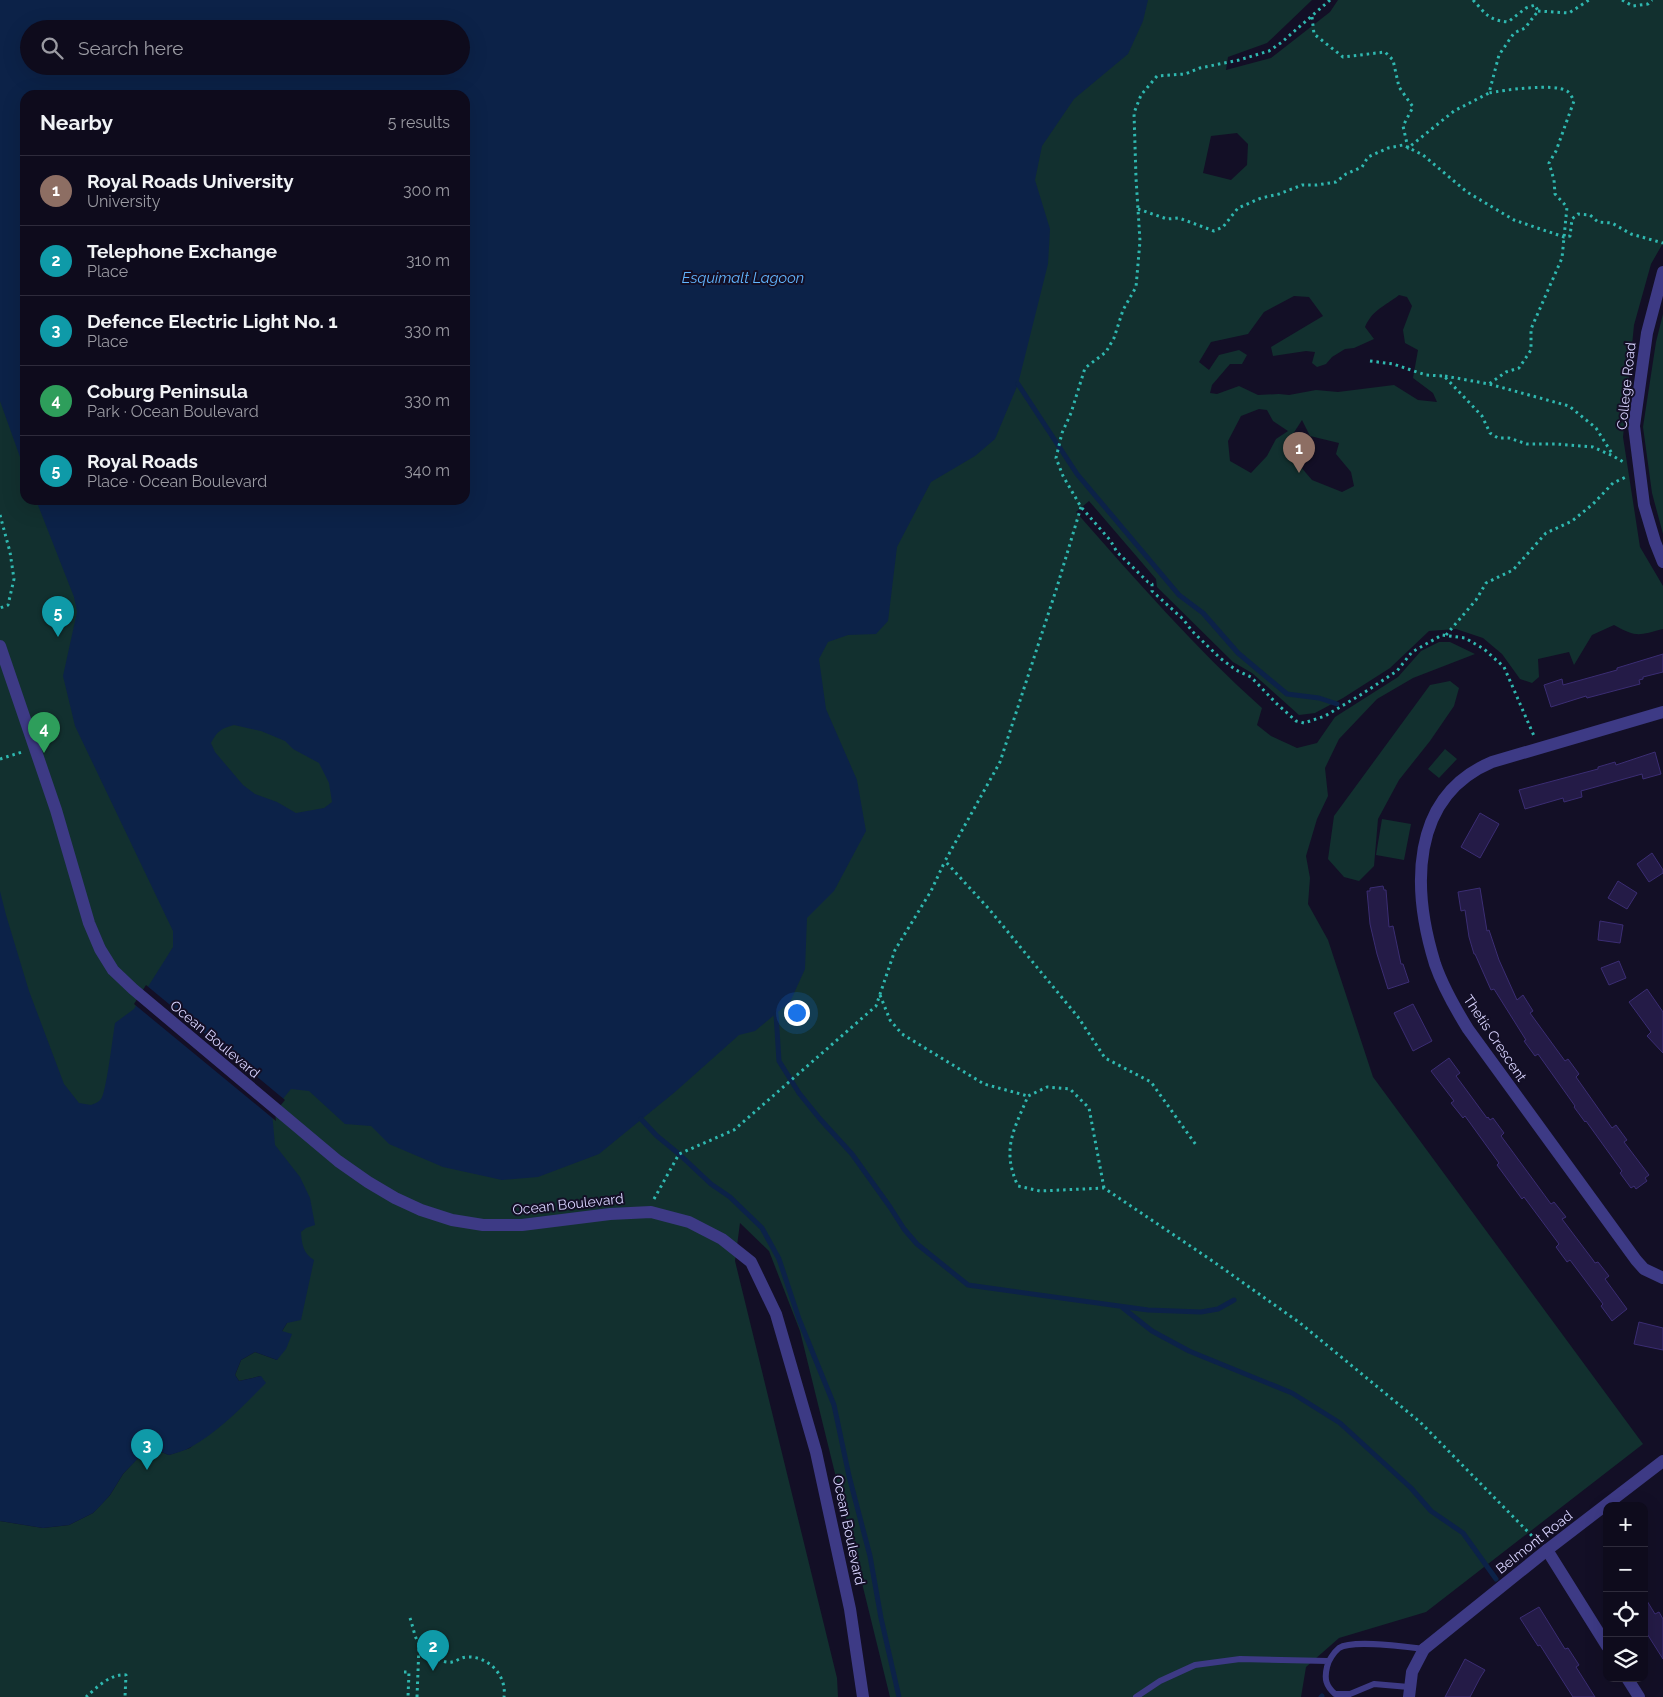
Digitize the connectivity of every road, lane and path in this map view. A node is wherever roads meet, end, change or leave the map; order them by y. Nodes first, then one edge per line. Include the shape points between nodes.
1 (1330, 0) edge
2 (1472, 0) edge
3 (1589, 0) edge
4 (1622, 0) edge
5 (1652, 0) edge
6 (1538, 11) junction
7 (1312, 17) junction
8 (1489, 94) junction
9 (1408, 148) junction
10 (1138, 209) junction
11 (1564, 237) junction
12 (1663, 243) edge
13 (1663, 272) edge
14 (1370, 361) dead end
15 (1444, 376) junction
16 (1489, 384) junction
17 (1613, 456) junction
18 (1639, 471) junction
19 (1081, 507) junction
20 (0, 515) edge
21 (1663, 562) edge
22 (0, 608) edge
23 (1446, 635) junction
24 (0, 646) edge
25 (1663, 712) edge
26 (35, 748) junction
27 (1540, 748) junction
28 (0, 759) edge
29 (945, 861) junction
30 (880, 994) junction
31 (1028, 1096) junction
32 (1196, 1145) dead end
33 (1104, 1188) junction
34 (646, 1212) junction
35 (1663, 1278) edge
36 (1663, 1462) edge
37 (1546, 1550) junction
38 (410, 1618) dead end
39 (1603, 1640) edge
40 (419, 1646) junction
41 (1424, 1649) junction
42 (1328, 1661) junction
43 (404, 1672) dead end
44 (1630, 1682) edge
45 (1409, 1692) edge
46 (86, 1697) edge
47 (125, 1697) edge
48 (408, 1697) edge
49 (416, 1697) edge
50 (504, 1697) edge
51 (863, 1697) edge
52 (1136, 1697) edge
53 (1639, 1697) edge

1 - 7 path
2 - 6 path via 1495,20 1508,22 1535,5
3 - 6 path via 1569,13
4 - 5 path via 1633,6 1648,4
6 - 8 path via 1525,28 1514,33 1499,55
7 - 9 path via 1314,34 1343,57 1385,52 1393,60 1400,87 1413,107 1403,126
7 - 10 path via 1269,51 1184,74 1157,76 1141,95 1134,113
8 - 9 path via 1454,111
8 - 11 path via 1503,90 1558,87 1569,92 1574,101 1549,163 1555,194 1568,208
9 - 10 path via 1403,145 1388,148 1368,157 1362,167 1336,182 1302,185 1261,198 1238,208 1223,226 1214,231 1179,218 1167,219
9 - 11 path via 1423,155 1467,192 1514,220
10 - 19 path via 1140,241 1136,287 1106,352 1086,368 1056,458
11 - 12 path via 1570,236 1572,219 1578,214 1590,215 1598,222 1612,223 1632,234
11 - 16 path via 1562,258 1531,329 1531,350 1519,368 1506,372
13 - 18 street, College Road via 1647,333 1634,426
14 - 15 path via 1393,364 1426,375
15 - 16 path
15 - 17 path via 1482,416 1490,433 1498,438 1527,444 1593,447
16 - 17 path via 1569,406 1596,428
17 - 18 path
18 - 21 street, College Road via 1644,505
18 - 23 path via 1613,483 1572,521 1546,533 1513,570 1486,583
19 - 23 path via 1110,540 1116,552 1152,584 1152,591 1192,631 1220,658 1251,677 1296,721 1304,723 1325,716 1397,671 1412,652
19 - 29 path via 1000,762
20 - 22 path via 14,578 8,605
23 - 27 path via 1465,638 1484,649 1504,667
24 - 26 street, Ocean Boulevard
25 - 27 street, Thetis Crescent
26 - 28 path
26 - 34 street, Ocean Boulevard via 89,923 113,970 338,1161 404,1202 452,1220 522,1225
27 - 35 street, Thetis Crescent via 1492,762 1466,776 1433,815 1422,858 1428,937 1445,988 1468,1029 1636,1260 1644,1269
29 - 30 path via 895,950
29 - 32 path via 1078,1018 1105,1058 1151,1082
30 - 31 path via 890,1020 902,1034 984,1084
30 - 34 path via 876,1006 734,1130 679,1154
31 - 33 path via 1046,1087 1070,1089 1089,1108
31 - 33 path via 1009,1146 1011,1171 1018,1186 1040,1191
33 - 37 path via 1308,1330 1420,1422
34 - 51 street, Ocean Boulevard via 689,1222 722,1239 751,1262 776,1314 816,1452 850,1609
36 - 37 street, Belmont Road
37 - 39 street
37 - 41 street, Belmont Road
38 - 40 path
40 - 49 path
40 - 50 path via 443,1660 452,1662 466,1656 489,1664 502,1680
41 - 42 lane via 1357,1644 1340,1648
41 - 45 street via 1412,1672
42 - 45 lane via 1325,1676 1328,1688 1335,1694 1350,1694 1374,1684
42 - 52 lane via 1240,1659 1195,1664
43 - 48 path via 410,1672
44 - 53 street
46 - 47 path via 121,1674 126,1675

